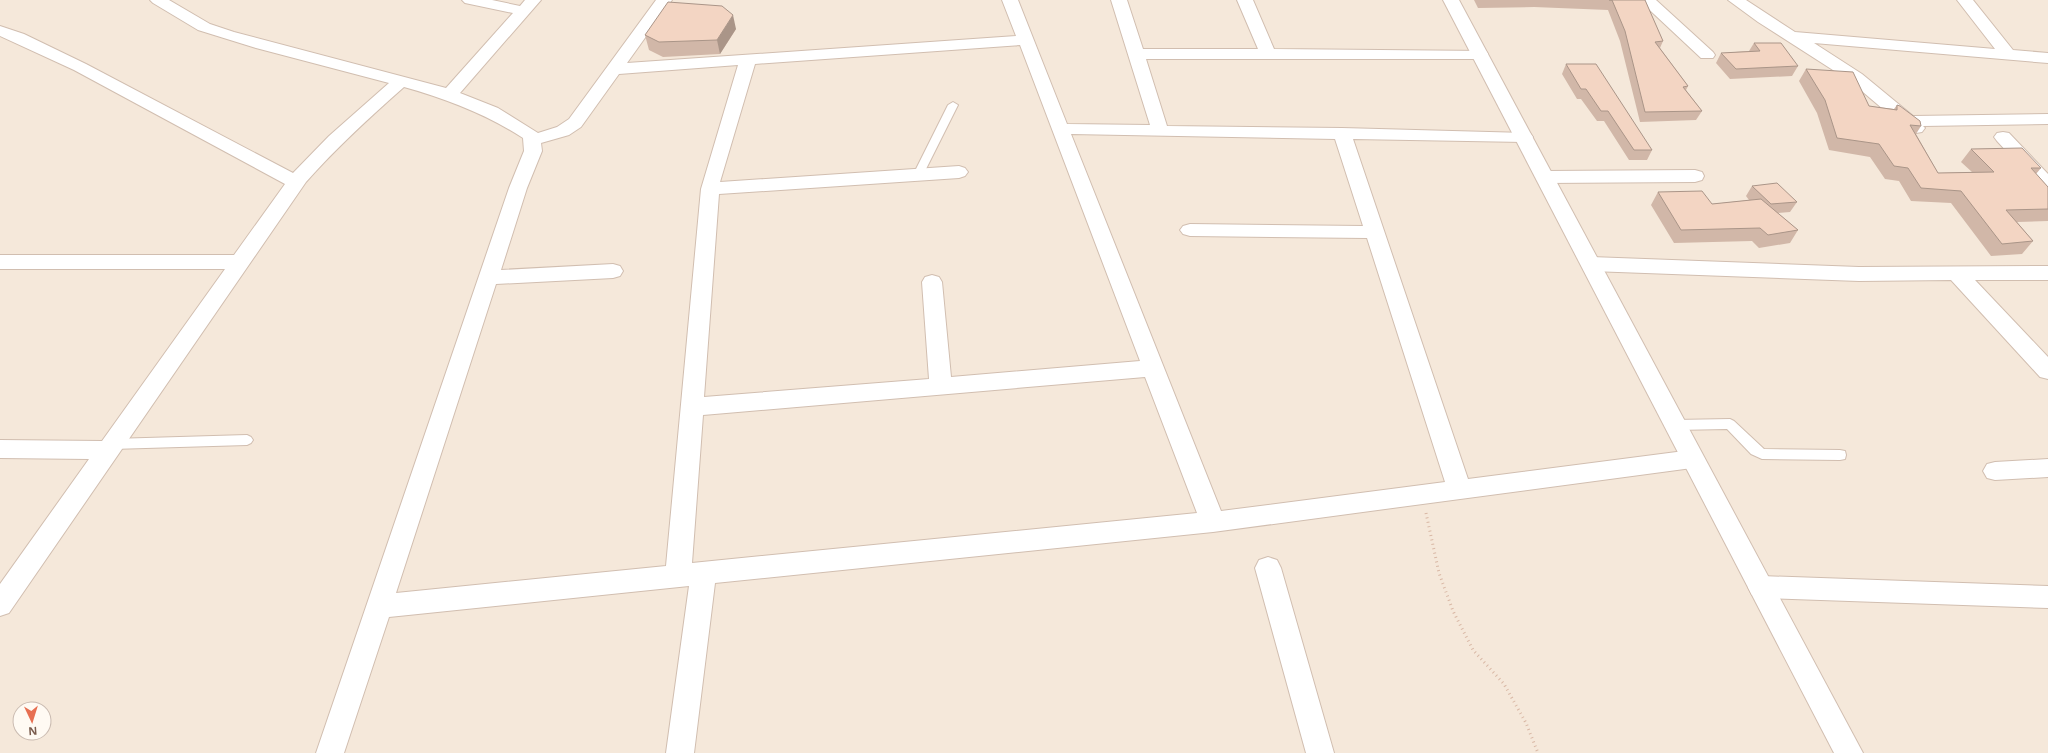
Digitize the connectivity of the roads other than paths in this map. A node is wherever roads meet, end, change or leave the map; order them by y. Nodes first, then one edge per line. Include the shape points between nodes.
1 (158, 0) edge
2 (470, 0) edge
3 (664, 0) edge
4 (1010, 0) edge
5 (1119, 0) edge
6 (1244, 0) edge
7 (1451, 0) edge
8 (1647, 0) edge
9 (1736, 0) edge
10 (1965, 0) edge
11 (528, 6) edge
12 (0, 31) edge
13 (1790, 36) junction
14 (1026, 40) junction
15 (1136, 54) junction
16 (1268, 54) junction
17 (1480, 54) junction
18 (2008, 54) junction
19 (1707, 55) dead end
20 (2048, 58) edge
21 (748, 60) junction
22 (614, 69) junction
23 (401, 80) junction
24 (450, 94) junction
25 (953, 105) dead end
26 (2048, 119) edge
27 (1060, 129) junction
28 (1160, 130) junction
29 (1342, 133) junction
30 (1524, 137) junction
31 (2003, 137) dead end
32 (532, 140) junction
33 (959, 172) dead end
34 (918, 175) junction
35 (1695, 176) dead end
36 (1546, 177) junction
37 (296, 182) junction
38 (2048, 185) edge
39 (710, 189) junction
40 (1190, 230) dead end
41 (1375, 232) junction
42 (0, 262) edge
43 (240, 262) junction
44 (1591, 264) junction
45 (613, 271) dead end
46 (2048, 273) edge
47 (1957, 274) junction
48 (488, 278) junction
49 (932, 282) dead end
50 (1153, 368) junction
51 (2048, 371) edge
52 (941, 386) junction
53 (691, 407) junction
54 (1675, 425) junction
55 (247, 440) dead end
56 (110, 447) junction
57 (0, 449) edge
58 (1840, 455) dead end
59 (1692, 459) junction
60 (2048, 468) edge
61 (1995, 471) dead end
62 (1460, 490) junction
63 (1213, 522) junction
64 (1268, 568) dead end
65 (704, 572) junction
66 (678, 575) junction
67 (1761, 587) junction
68 (2048, 597) edge
69 (0, 605) edge
70 (379, 606) junction
71 (330, 753) edge
72 (680, 753) edge
73 (1320, 753) edge
74 (1849, 753) edge

1 - 23 street via 204,27 228,35
2 - 11 street
3 - 22 street
4 - 14 street
5 - 15 street
6 - 16 street
7 - 17 street
8 - 19 street
9 - 13 street
10 - 18 street
11 - 24 street
12 - 37 street via 80,67
13 - 18 street
13 - 26 street via 1847,71 1912,124
14 - 21 street
14 - 27 street
15 - 16 street
15 - 28 street
16 - 17 street
17 - 30 street
18 - 20 street
21 - 22 street
21 - 39 street
22 - 32 street via 575,123 563,131
23 - 24 street
23 - 37 street via 347,126
24 - 32 street via 512,122 532,136
25 - 34 lane
27 - 28 street
27 - 50 street
28 - 29 street
29 - 30 street
29 - 41 street
30 - 36 street
31 - 38 street
32 - 48 street via 533,151
33 - 34 street
34 - 39 street
35 - 36 street
36 - 44 street
37 - 43 street
39 - 53 street
40 - 41 street
41 - 62 street
42 - 43 street
43 - 56 street
44 - 47 street via 1859,274
44 - 54 street
45 - 48 street
46 - 47 street
47 - 51 street
48 - 70 street
49 - 52 street
50 - 52 street
50 - 63 street
52 - 53 street
53 - 66 street
54 - 58 lane via 1730,424 1762,454
54 - 59 street
55 - 56 lane
56 - 57 street
56 - 69 street
59 - 62 street
59 - 67 street
60 - 61 street
62 - 63 street
63 - 65 street
64 - 73 street
65 - 66 street
65 - 72 street
66 - 70 street
67 - 68 street
67 - 74 street
70 - 71 street

